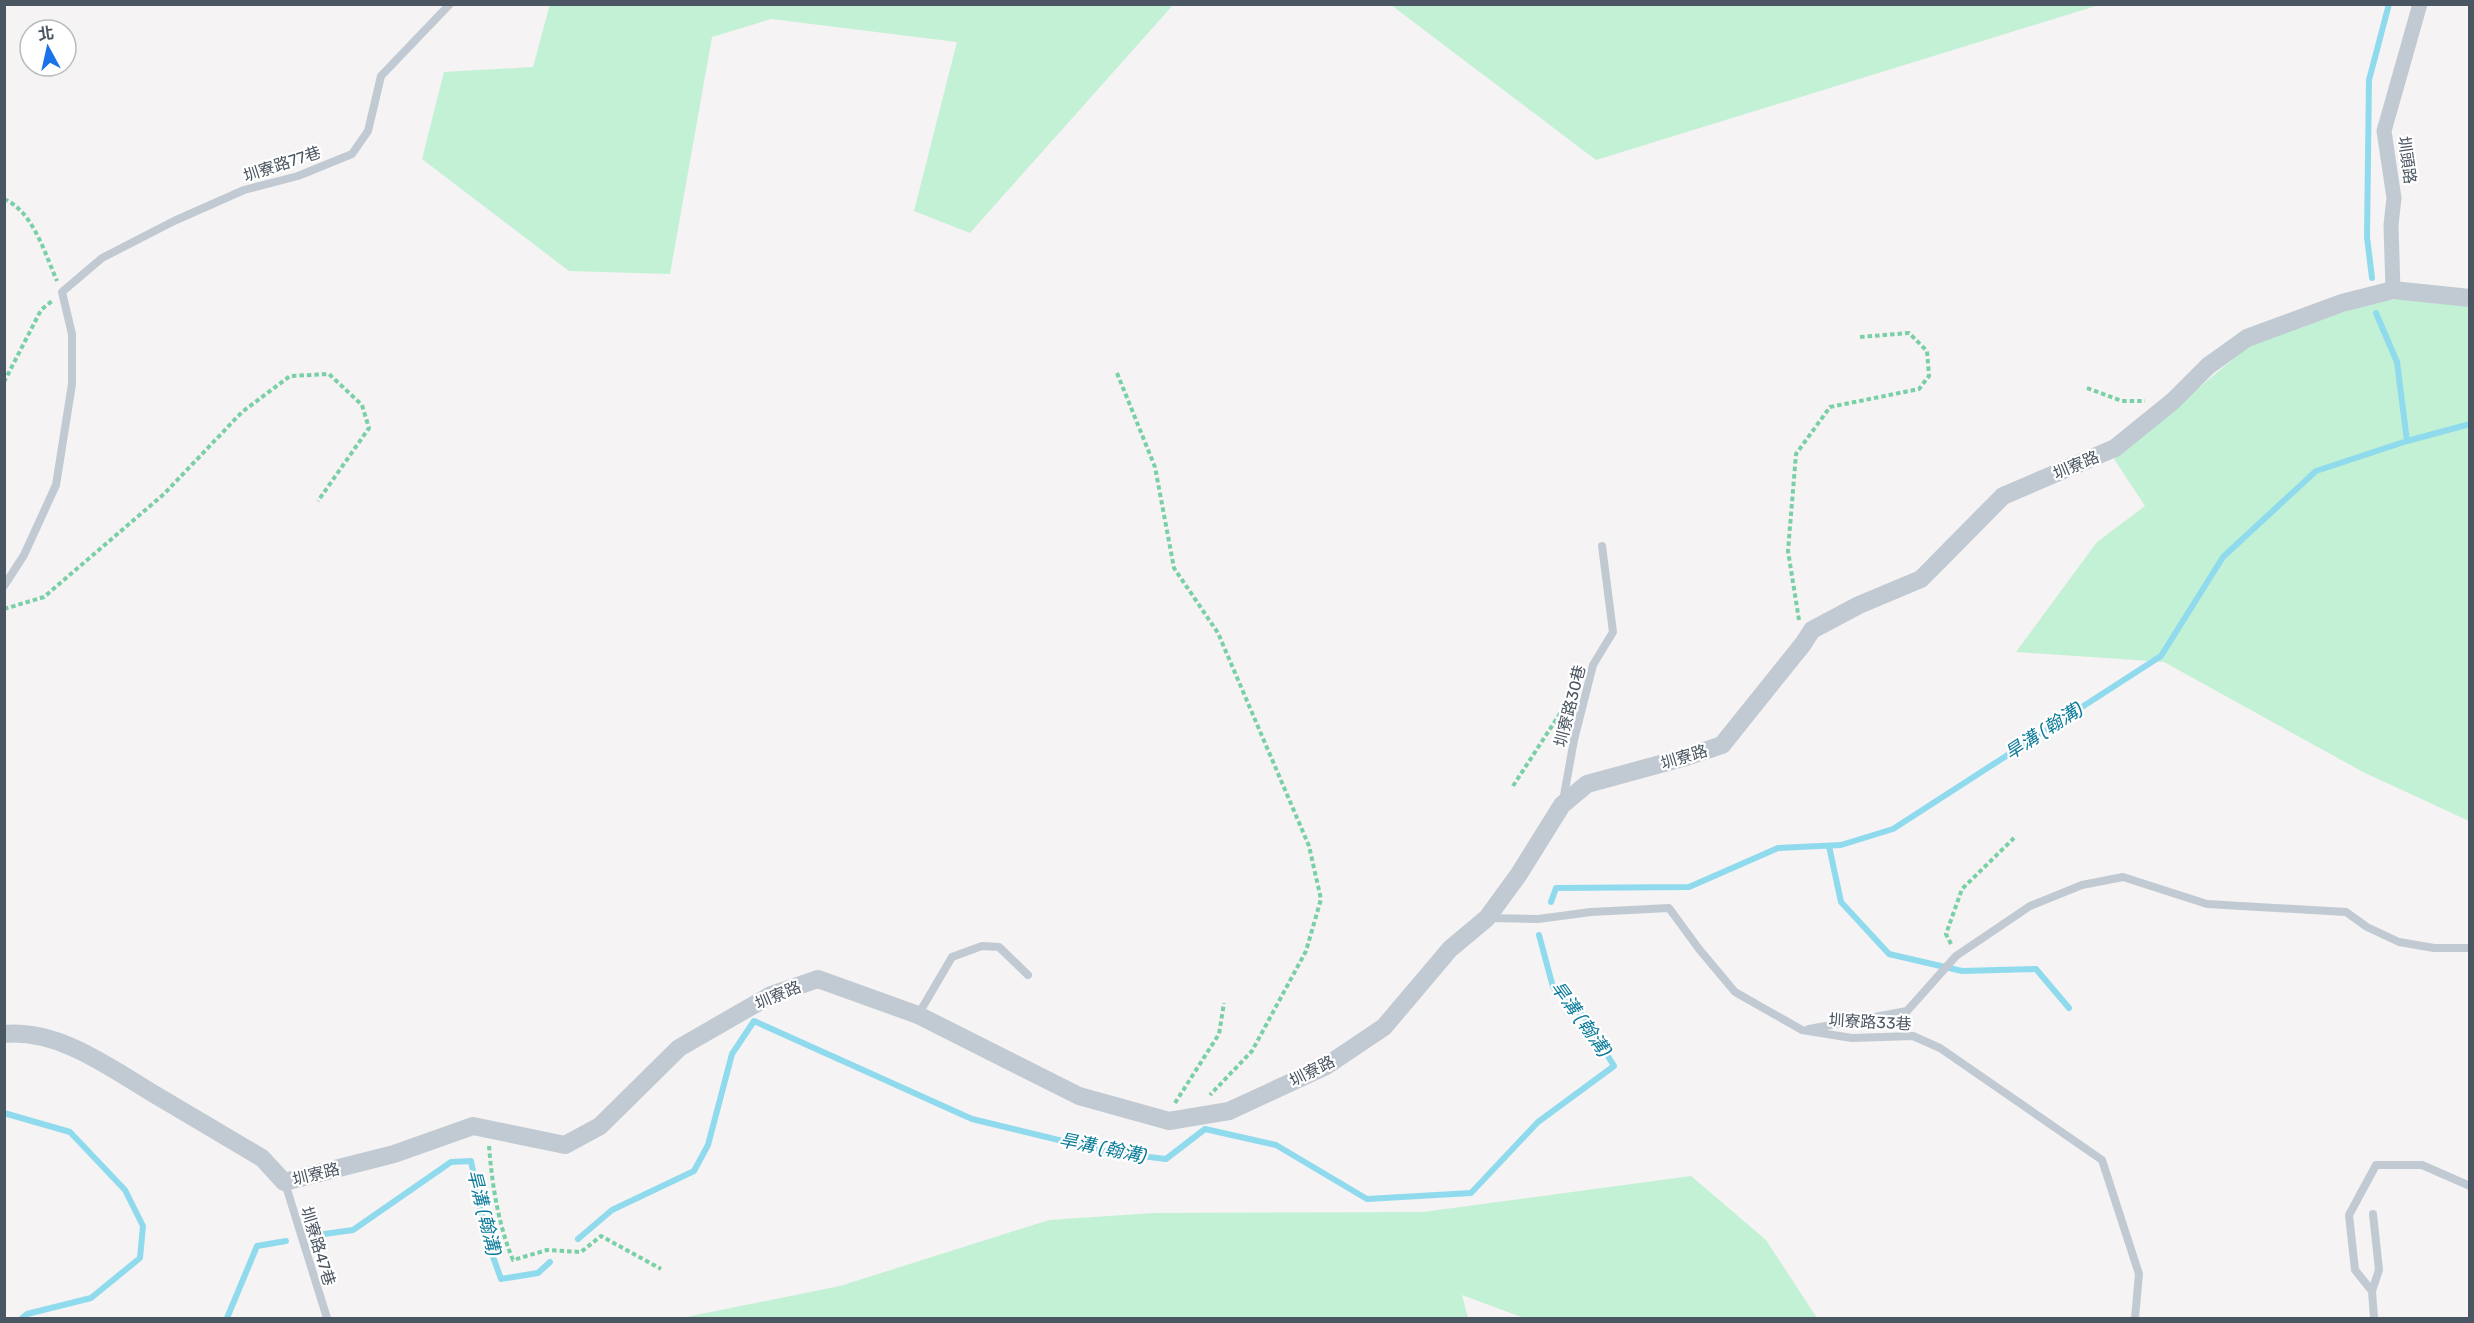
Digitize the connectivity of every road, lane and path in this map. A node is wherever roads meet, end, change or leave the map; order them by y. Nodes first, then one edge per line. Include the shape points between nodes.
1 (450, 4) edge
2 (2420, 4) edge
3 (4, 199) edge
4 (2393, 290) junction
5 (62, 292) junction
6 (2469, 298) edge
7 (1860, 337) dead end
8 (1117, 373) dead end
9 (4, 382) edge
10 (2087, 388) dead end
11 (2173, 401) junction
12 (318, 501) dead end
13 (1602, 546) dead end
14 (4, 586) edge
15 (4, 609) edge
16 (1803, 644) junction
17 (1581, 715) junction
18 (1513, 786) dead end
19 (1562, 805) junction
20 (2014, 838) dead end
21 (1487, 918) junction
22 (2469, 948) edge
23 (1956, 956) junction
24 (1028, 975) dead end
25 (1224, 1003) dead end
26 (918, 1015) junction
27 (1802, 1030) junction
28 (4, 1034) edge
29 (1178, 1120) junction
30 (488, 1129) junction
31 (284, 1182) junction
32 (2469, 1186) edge
33 (2373, 1214) dead end
34 (661, 1269) dead end
35 (2372, 1291) junction
36 (327, 1318) edge
37 (2135, 1318) edge
38 (2374, 1318) edge

1 - 5 lane, 圳寮路77巷 via 381,76 368,131 352,154 298,176 243,190 174,221 102,258
2 - 4 street, 圳頭路 via 2384,131 2394,198
3 - 5 path via 21,210 30,224
4 - 6 street, 圳寮路
4 - 11 street, 圳寮路 via 2342,303 2247,338 2208,366
5 - 9 path via 41,310
5 - 14 lane via 72,334 72,384 56,484 24,555
7 - 16 path via 1910,333 1927,351 1929,376 1919,389 1830,407 1796,454 1788,551
8 - 29 path via 1155,467 1174,568 1218,633 1309,846 1321,899 1306,951 1252,1051
10 - 11 path via 2122,401
11 - 16 street, 圳寮路 via 2115,448 2003,496 1922,579 1812,630
12 - 15 path via 369,428 362,405 329,374 290,376 242,412 164,494 44,597
13 - 17 lane, 圳寮路30巷 via 1613,632 1593,665
16 - 19 street, 圳寮路 via 1722,745 1587,784
17 - 18 path via 1561,712
17 - 19 lane, 圳寮路30巷
19 - 21 street, 圳寮路
20 - 23 path via 1962,889 1946,934
21 - 27 lane, 圳寮路33巷 via 1538,919 1669,908 1735,992
21 - 29 street, 圳寮路 via 1450,949 1384,1027 1326,1066 1229,1111
22 - 23 lane via 2399,942 2346,912 2208,904 2123,877 2082,885 2030,906
23 - 27 lane via 1907,1011
24 - 26 lane via 999,947 982,946 952,957
25 - 29 path via 1219,1034 1177,1097
26 - 29 street, 圳寮路 via 1078,1096
26 - 30 street, 圳寮路 via 818,979 771,995 679,1048 600,1126 565,1145
27 - 37 lane, 圳寮路33巷 via 1852,1038 1913,1036 1940,1048 2102,1160 2139,1274
28 - 31 street, 圳寮路 via 43,1038 82,1051 262,1158
30 - 31 street, 圳寮路 via 473,1126 394,1154
30 - 34 path via 503,1238 513,1260 547,1250 581,1252 601,1236
31 - 36 lane, 圳寮路47巷
32 - 35 lane via 2422,1166 2376,1165 2349,1215 2355,1270
33 - 35 lane via 2379,1270
35 - 38 lane

